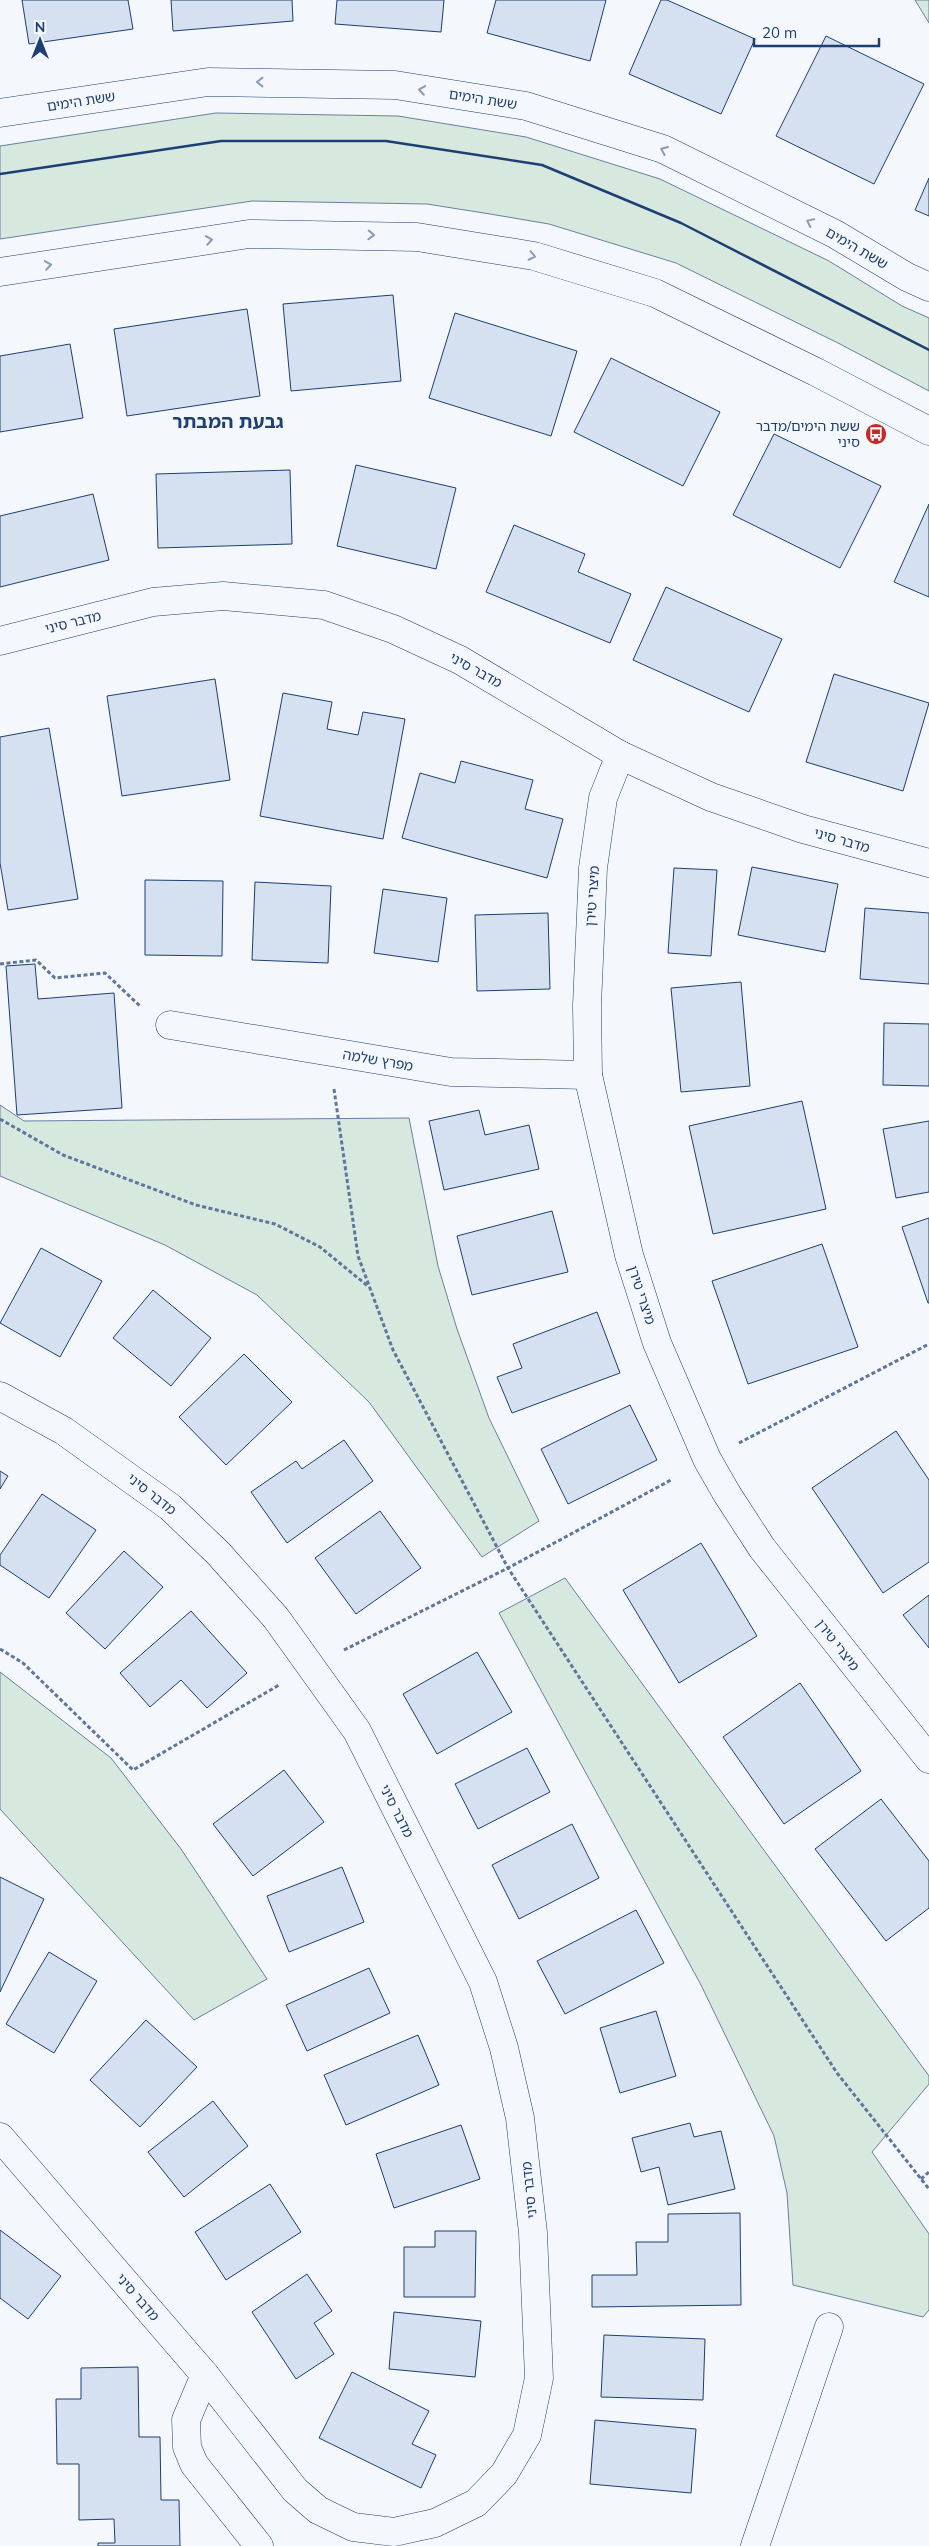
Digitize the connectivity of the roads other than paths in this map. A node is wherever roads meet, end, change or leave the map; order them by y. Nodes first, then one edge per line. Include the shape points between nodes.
1 (0, 114) edge
2 (0, 272) edge
3 (929, 287) edge
4 (929, 431) edge
5 (0, 641) edge
6 (620, 755) junction
7 (929, 863) edge
8 (170, 1025) road end
9 (588, 1075) junction
10 (0, 1396) edge
11 (929, 1759) edge
12 (0, 2137) edge
13 (830, 2328) dead end
14 (206, 2375) junction
15 (353, 2537) edge
16 (259, 2546) edge
17 (755, 2546) edge

3 -> 1 street, ששת הימים via 835,234 663,149 526,106 394,85 208,82
2 -> 4 street via 249,234 417,236 534,256 654,293
5 - 6 street, מדבר סיני via 153,602 223,596 324,605 393,629 460,660
6 - 7 street, מדבר סיני via 711,797 803,829
6 - 9 street, מיצרי טירן via 602,798 593,868 587,964
8 - 9 street, מפרץ שלמה via 451,1072
9 - 11 street, מיצרי טירן via 628,1255 658,1343 706,1459 762,1548
10 - 15 street, מדבר סיני via 64,1432 170,1507 218,1552 276,1618 357,1731 483,1982 504,2048 520,2118 533,2233 539,2378 527,2435 504,2474 476,2502 435,2523
12 - 14 street, מדבר סיני
13 - 17 street
14 - 15 street, מדבר סיני via 295,2490
14 - 16 street via 186,2420 186,2446 194,2464

